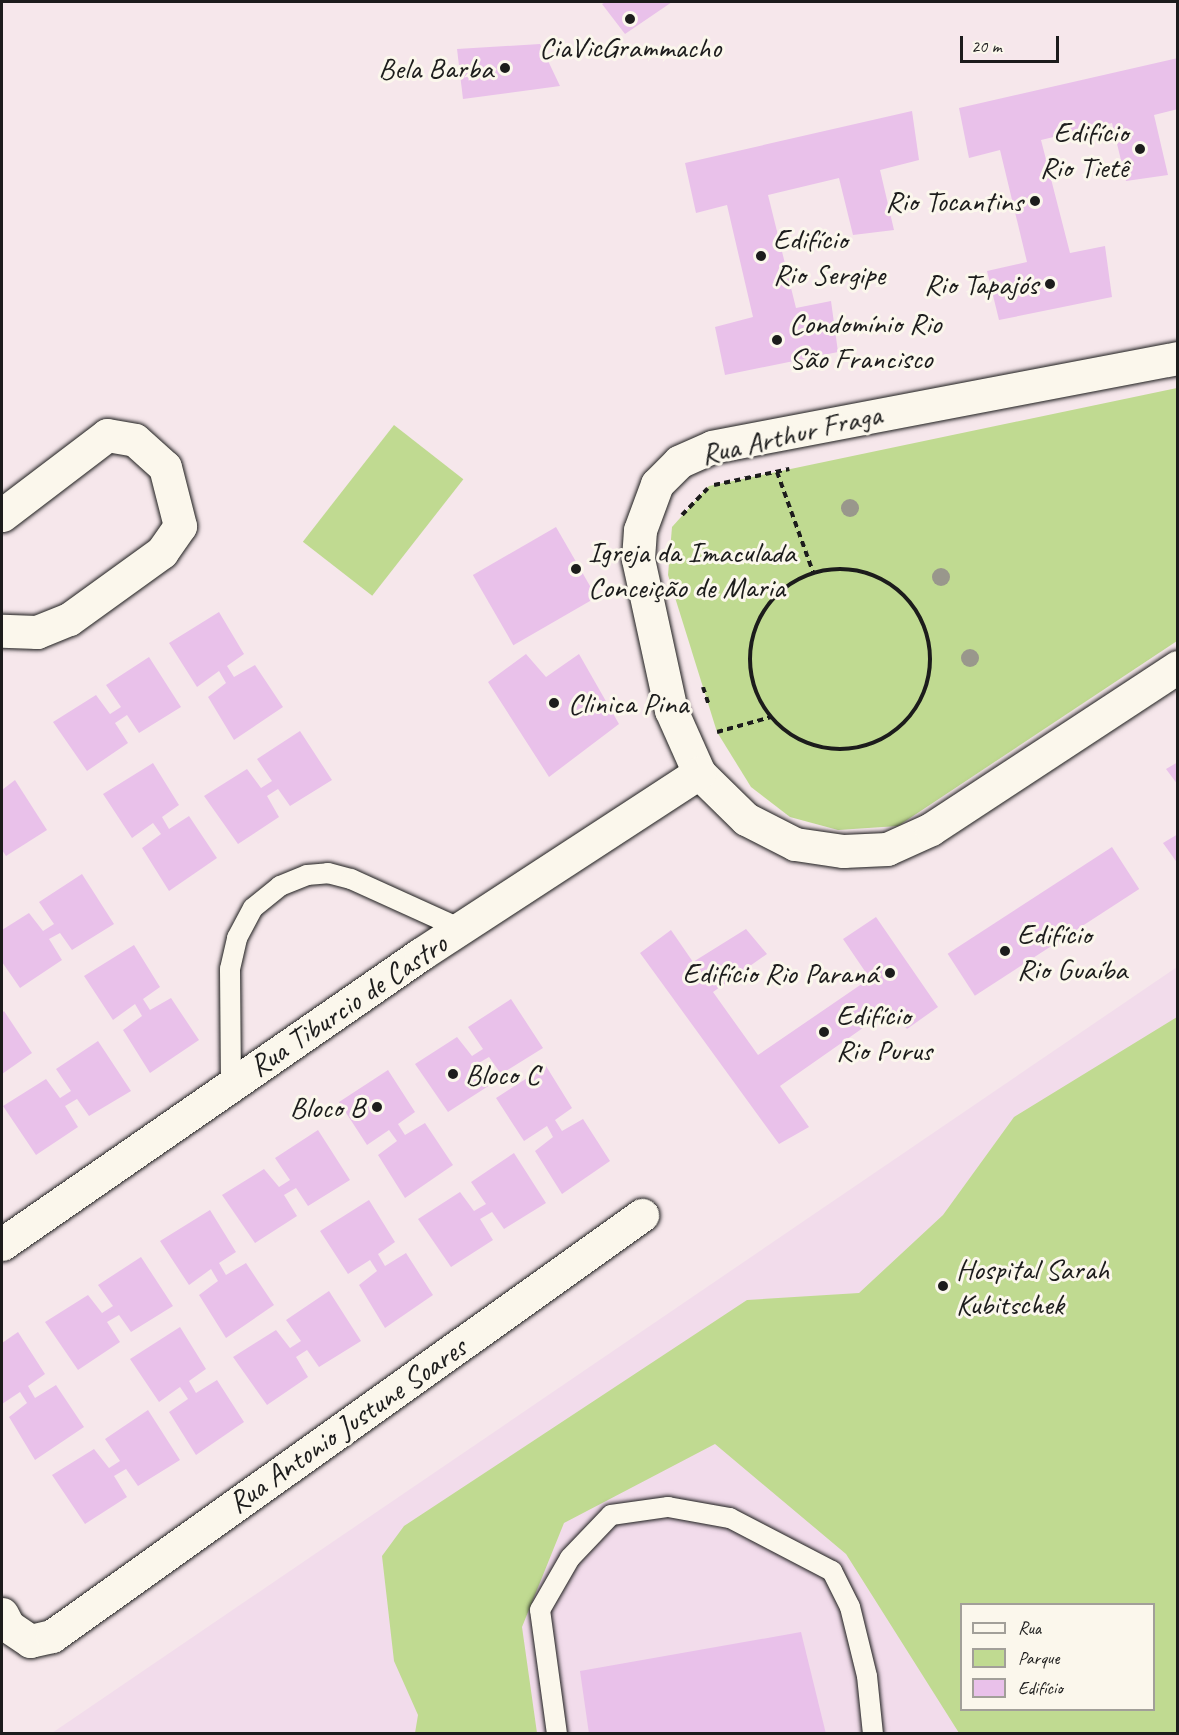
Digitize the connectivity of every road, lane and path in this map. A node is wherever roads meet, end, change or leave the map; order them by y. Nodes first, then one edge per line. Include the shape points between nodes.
1 (1178, 358) edge
2 (800, 467) dead end
3 (777, 472) junction
4 (2, 515) edge
5 (679, 519) dead end
6 (813, 572) junction
7 (2, 631) edge
8 (1178, 667) edge
9 (699, 676) dead end
10 (710, 710) dead end
11 (771, 717) junction
12 (713, 721) dead end
13 (717, 732) junction
14 (723, 741) dead end
15 (699, 773) junction
16 (460, 929) junction
17 (231, 1085) junction
18 (642, 1215) dead end
19 (2, 1244) edge
20 (2, 1614) edge
21 (557, 1734) edge
22 (873, 1734) edge

1 - 15 street, Rua Arthur Fraga via 712,447 680,462 657,484 640,530 638,559 671,710
2 - 3 path
3 - 5 path via 709,486
3 - 6 path
4 - 7 street via 107,435 135,440 165,467 180,526 162,552 69,619 37,632
6 - 11 path via 786,585 765,607 753,633 749,663 755,692
6 - 11 path via 843,568 871,574 897,590 917,612 928,640 929,669 921,698 904,722 880,740 852,748 822,747 794,736
8 - 15 street, Rua Arthur Fraga via 931,829 886,849 843,851 795,844 746,819
9 - 10 path
11 - 13 path
12 - 13 path
13 - 14 path
15 - 16 street, Rua Tiburcio de Castro
16 - 17 street, Rua Tiburcio de Castro
16 - 17 lane via 351,879 328,873 307,875 280,886 253,908 237,938 230,969
17 - 19 street, Rua Tiburcio de Castro
18 - 20 street, Rua Antonio Justune Soares via 52,1636 30,1641 8,1626
21 - 22 lane via 540,1610 570,1558 611,1515 668,1507 730,1518 831,1571 850,1606 867,1676

